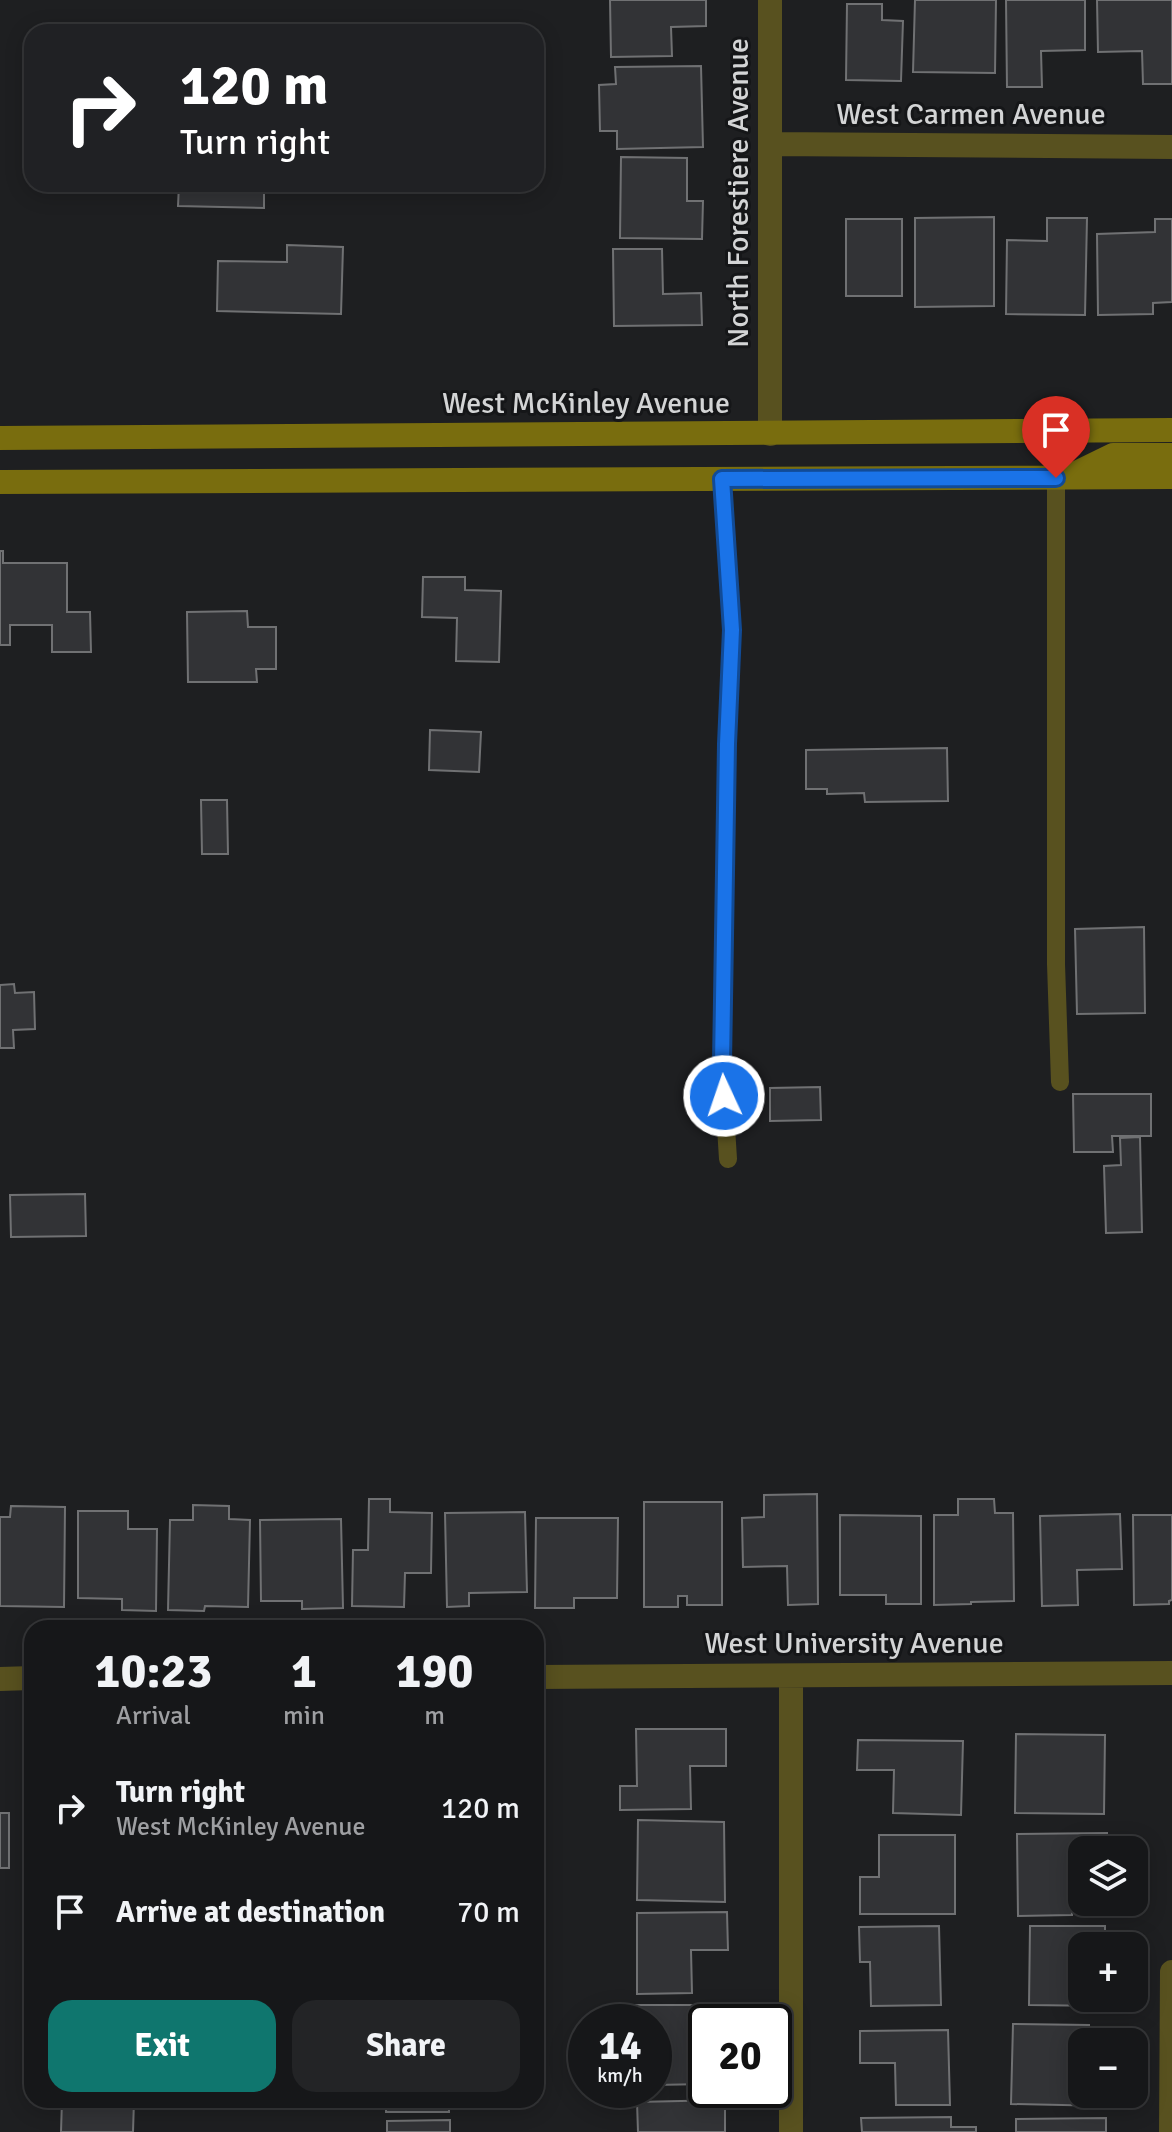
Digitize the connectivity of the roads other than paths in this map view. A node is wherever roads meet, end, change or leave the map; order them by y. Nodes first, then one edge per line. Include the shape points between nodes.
1 (770, 0) edge
2 (770, 144) junction
3 (1172, 147) edge
4 (1172, 430) edge
5 (770, 434) junction
6 (0, 438) edge
7 (1172, 455) edge
8 (1172, 477) edge
9 (1061, 478) junction
10 (722, 479) junction
11 (0, 482) edge
12 (1060, 1082) dead end
13 (728, 1159) dead end
14 (1172, 1673) edge
15 (791, 1676) junction
16 (544, 1677) edge
17 (24, 1678) edge
18 (0, 1679) edge
19 (1172, 1972) edge
20 (791, 2132) edge
21 (1171, 2132) edge

1 - 2 street, North Forestiere Avenue
2 - 3 street, West Carmen Avenue
2 - 5 street, North Forestiere Avenue
4 - 5 main road, West McKinley Avenue
5 - 6 main road, West McKinley Avenue
7 - 9 main road via 1113,455
8 - 9 main road
9 - 10 main road
9 - 12 lane via 1056,964
10 - 11 main road
10 - 13 lane via 732,630 722,1064
14 - 15 street, West University Avenue
15 - 16 street, West University Avenue
15 - 20 street
17 - 18 street
19 - 21 street

